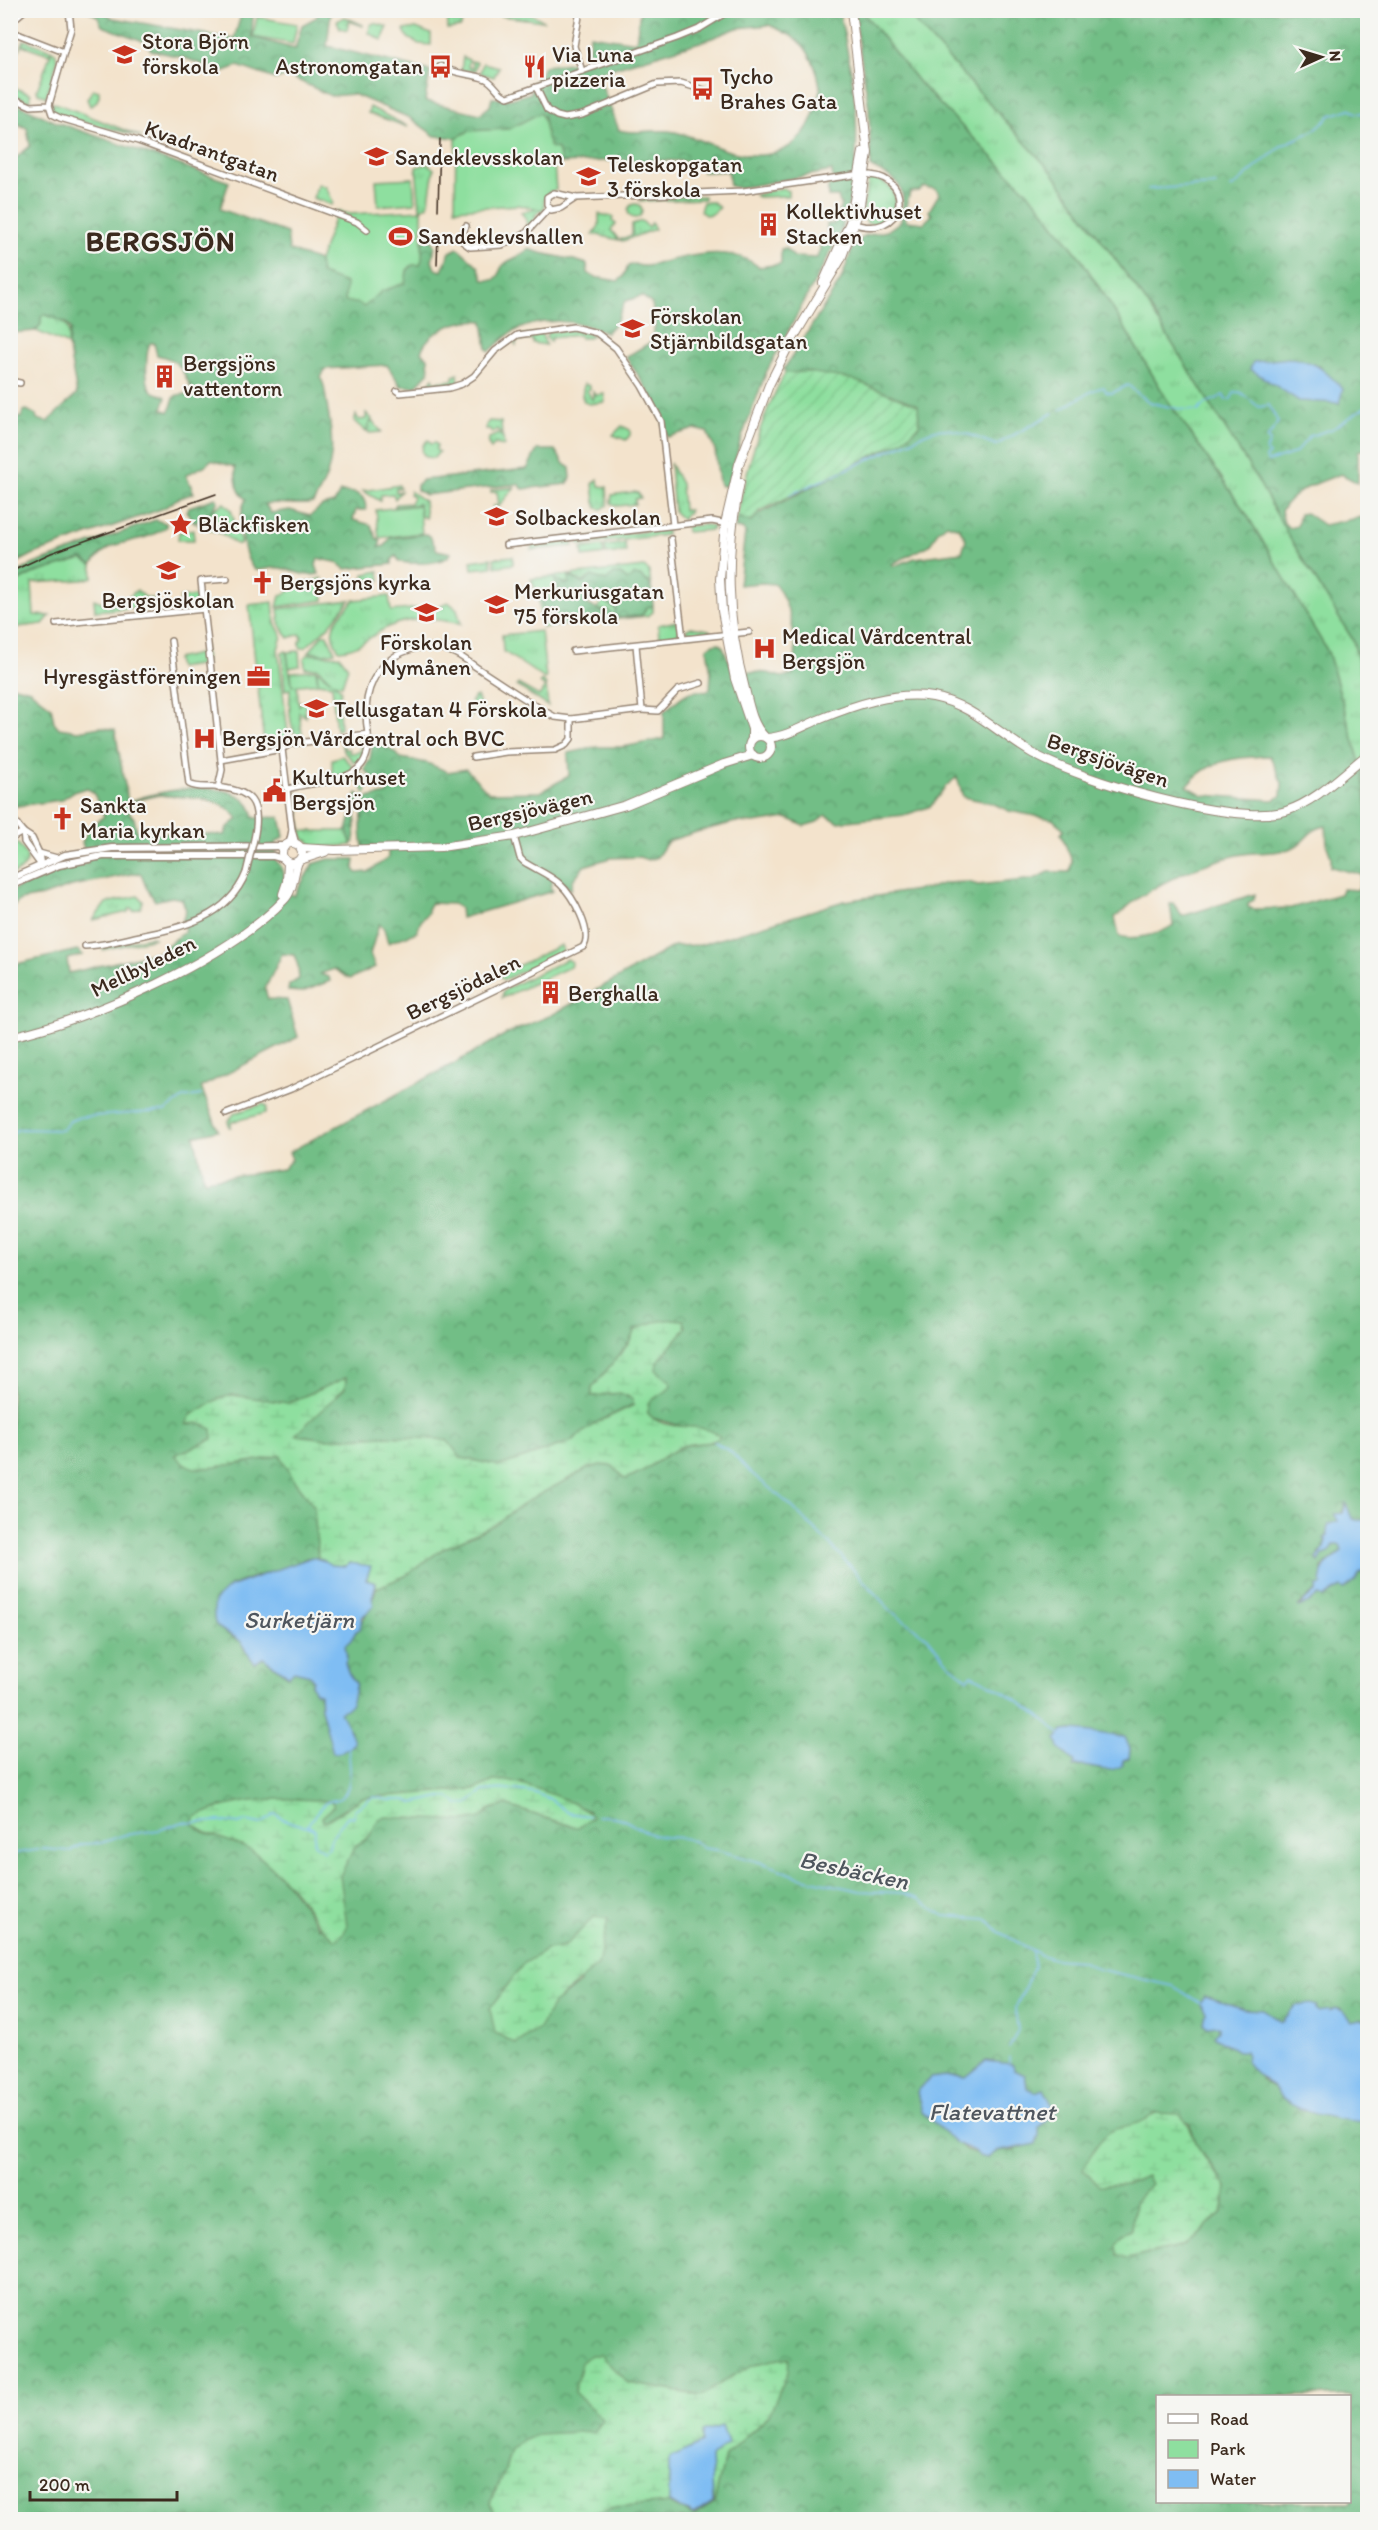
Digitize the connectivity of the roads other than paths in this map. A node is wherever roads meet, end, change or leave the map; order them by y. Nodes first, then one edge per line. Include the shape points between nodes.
1 (24, 10) edge
2 (69, 10) edge
3 (580, 10) edge
4 (730, 10) edge
5 (845, 10) edge
6 (851, 10) edge
7 (11, 22) edge
8 (10, 32) edge
9 (853, 34) junction
10 (64, 52) junction
11 (438, 68) dead end
12 (582, 71) junction
13 (536, 87) junction
14 (707, 91) dead end
15 (10, 97) edge
16 (49, 105) junction
17 (854, 175) dead end
18 (870, 175) dead end
19 (576, 198) junction
20 (549, 208) junction
21 (852, 223) junction
22 (466, 226) dead end
23 (367, 230) dead end
24 (10, 381) edge
25 (20, 383) dead end
26 (398, 391) dead end
27 (729, 524) junction
28 (673, 525) junction
29 (671, 539) dead end
30 (506, 545) dead end
31 (227, 579) dead end
32 (205, 609) junction
33 (56, 624) dead end
34 (749, 632) dead end
35 (729, 634) junction
36 (683, 639) junction
37 (171, 642) dead end
38 (636, 645) junction
39 (573, 651) dead end
40 (701, 683) dead end
41 (642, 710) junction
42 (571, 719) junction
43 (802, 727) junction
44 (368, 734) junction
45 (765, 737) junction
46 (751, 742) junction
47 (282, 749) junction
48 (771, 749) junction
49 (1368, 754) edge
50 (753, 755) junction
51 (473, 757) dead end
52 (221, 760) junction
53 (724, 764) junction
54 (218, 788) junction
55 (288, 789) junction
56 (10, 815) edge
57 (23, 832) junction
58 (514, 836) junction
59 (10, 839) edge
60 (293, 845) junction
61 (335, 850) junction
62 (39, 853) junction
63 (33, 856) junction
64 (57, 858) junction
65 (286, 861) junction
66 (299, 861) junction
67 (42, 869) junction
68 (28, 871) junction
69 (10, 879) edge
70 (10, 886) edge
71 (279, 903) junction
72 (85, 946) dead end
73 (10, 1037) edge
74 (225, 1113) dead end

1 - 7 street
2 - 10 street via 71,29
3 - 12 street via 574,46
4 - 12 street via 692,32
5 - 9 main road
6 - 9 main road
8 - 10 street
9 - 21 main road via 866,142
10 - 16 street
11 - 13 street via 487,80 504,96
12 - 13 street
13 - 14 street via 547,110 565,118 582,115 657,84 681,83
15 - 16 street via 31,106
16 - 23 street, Kvadrantgatan via 52,114 60,118 138,141 357,222
17 - 19 street via 744,191
18 - 21 street via 892,184 899,198 898,210 892,220 880,226
19 - 20 street via 556,210
19 - 20 street via 554,193 549,195
20 - 22 street via 525,234 502,244 470,247 462,238
21 - 27 main road via 769,385 743,457
24 - 25 street
26 - 28 street via 462,384 500,346 521,334 573,327 597,333 616,348 661,421
27 - 28 street via 712,521
27 - 35 main road via 720,579
28 - 30 street
29 - 36 street
31 - 32 street via 201,581
32 - 33 street
32 - 52 street
34 - 35 street
35 - 36 street
35 - 45 main road via 756,727
35 - 46 main road via 735,679 752,729
36 - 38 street
37 - 54 street via 188,781 192,786
38 - 39 street
38 - 41 street
40 - 41 street via 678,690 658,711
41 - 42 street
42 - 44 street via 551,715 460,656 438,647 420,647 392,658 375,676 367,697
42 - 51 street via 571,739 559,749
43 - 45 main road, Bergsjövägen
43 - 48 main road, Bergsjövägen
43 - 49 main road, Bergsjövägen via 878,700 933,697 966,709 1032,753 1076,773 1179,802 1252,815 1276,813 1302,804
44 - 47 street via 290,744
44 - 55 street via 369,749 353,773
45 - 46 main road, Bergsjövägen
45 - 48 main road
46 - 50 main road
46 - 53 main road, Bergsjövägen
47 - 52 street
47 - 55 street
48 - 50 main road, Bergsjövägen via 763,758
50 - 53 main road, Bergsjövägen
52 - 54 street
53 - 58 main road, Bergsjövägen via 626,805
54 - 72 street, bridge via 243,794 254,804 258,819 240,886 228,900 198,921
55 - 60 street
56 - 57 street
57 - 59 street
57 - 62 street via 32,838
57 - 63 street
58 - 61 main road, Bergsjövägen via 441,847
58 - 74 street, Bergsjödalen via 524,862 555,880 571,897 587,933 583,947 291,1089
60 - 61 main road, Bergsjövägen
60 - 64 street, Bergsjövägen via 124,847
60 - 65 main road via 282,853
60 - 66 main road via 303,854
61 - 66 main road, Bergsjövägen
62 - 64 street
62 - 67 street
63 - 67 street
63 - 68 street
64 - 67 street, Bergsjövägen
65 - 66 main road, Bergsjövägen
65 - 67 street, Bergsjövägen via 273,856 112,856
65 - 71 main road via 287,882
66 - 71 main road, Mellbyleden via 288,894
67 - 68 street, Bergsjövägen
67 - 70 street, Bergsjövägen
68 - 69 street, Bergsjövägen
71 - 73 main road, Mellbyleden via 254,926 171,976 85,1014

